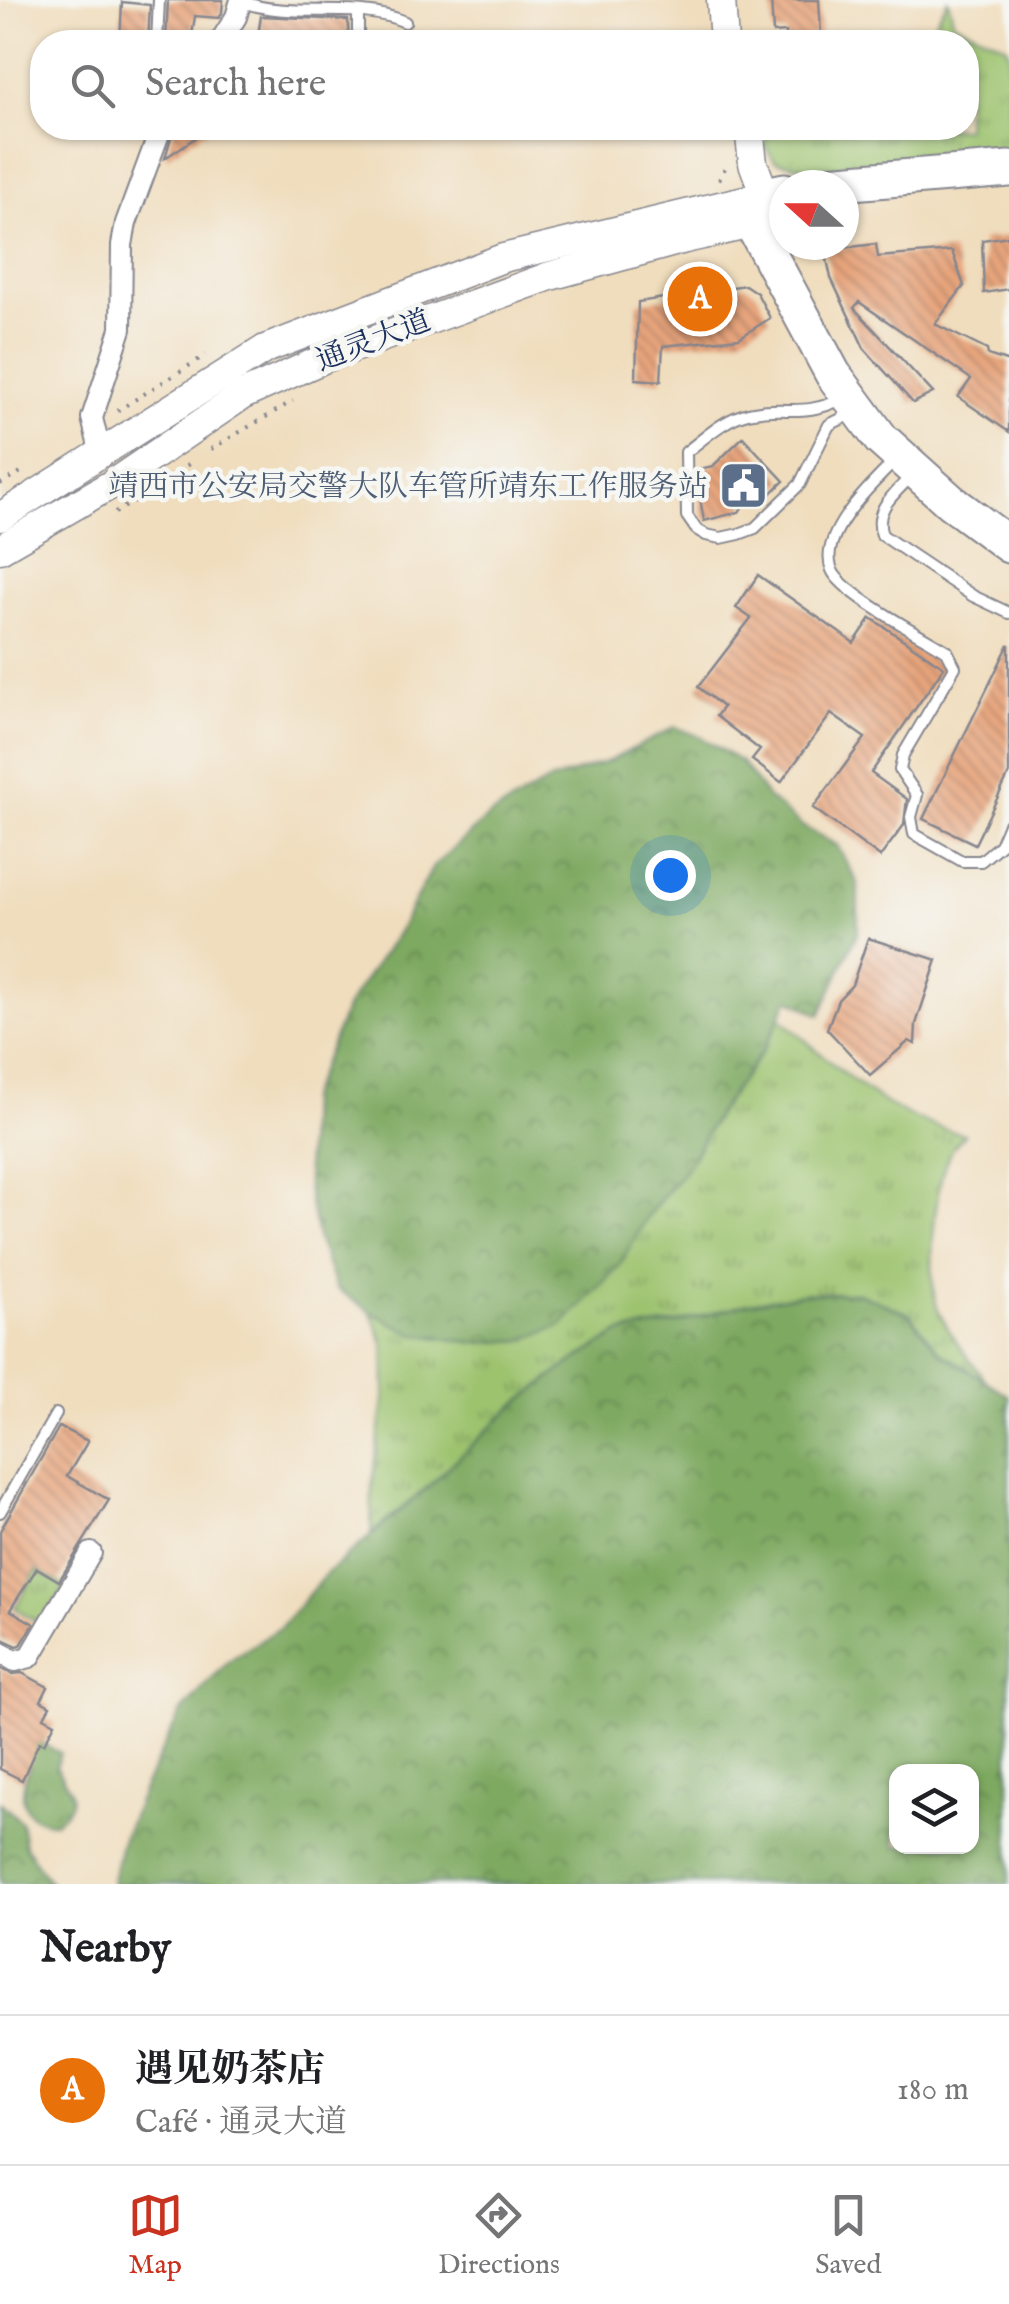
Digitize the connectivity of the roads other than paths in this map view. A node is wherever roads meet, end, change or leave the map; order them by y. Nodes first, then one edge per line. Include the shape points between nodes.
1 (159, 0) edge
2 (241, 0) edge
3 (721, 0) edge
4 (735, 0) edge
5 (358, 12) junction
6 (405, 22) dead end
7 (158, 30) edge
8 (226, 30) edge
9 (358, 30) edge
10 (723, 30) edge
11 (737, 30) edge
12 (157, 140) edge
13 (739, 140) edge
14 (750, 140) edge
15 (1009, 169) edge
16 (859, 181) edge
17 (1009, 193) edge
18 (859, 204) edge
19 (767, 208) edge
20 (854, 402) junction
21 (101, 455) junction
22 (908, 464) junction
23 (0, 517) edge
24 (1009, 526) edge
25 (1009, 544) edge
26 (0, 550) edge
27 (1009, 614) edge
28 (1009, 824) edge
29 (56, 1414) dead end
30 (0, 1512) edge
31 (91, 1552) dead end
32 (0, 1652) edge

1 - 7 lane
2 - 5 lane via 264,8
2 - 8 street
3 - 10 main road
4 - 11 main road
5 - 6 lane
5 - 9 lane
12 - 21 street via 126,224 120,329 92,418
13 - 19 main road
14 - 19 main road
15 - 16 highway
17 - 18 highway
19 - 20 highway via 833,374
19 - 21 main road, 通灵大道 via 503,258 265,349
19 - 24 highway via 808,295 884,415 962,492
19 - 26 main road, 通灵大道 via 399,328 243,394
20 - 20 lane via 752,412 729,420 686,452 686,504 696,529 721,538 755,528 800,484 829,425
20 - 22 highway
21 - 23 main road, 通灵大道
22 - 25 highway
22 - 27 lane via 880,510 882,535
22 - 28 lane via 868,488 844,520 830,544 831,570 844,587 946,651 955,668 903,755 900,770 917,795 914,834 962,860 981,861 1000,845
29 - 30 lane
31 - 32 street via 30,1658 15,1661

